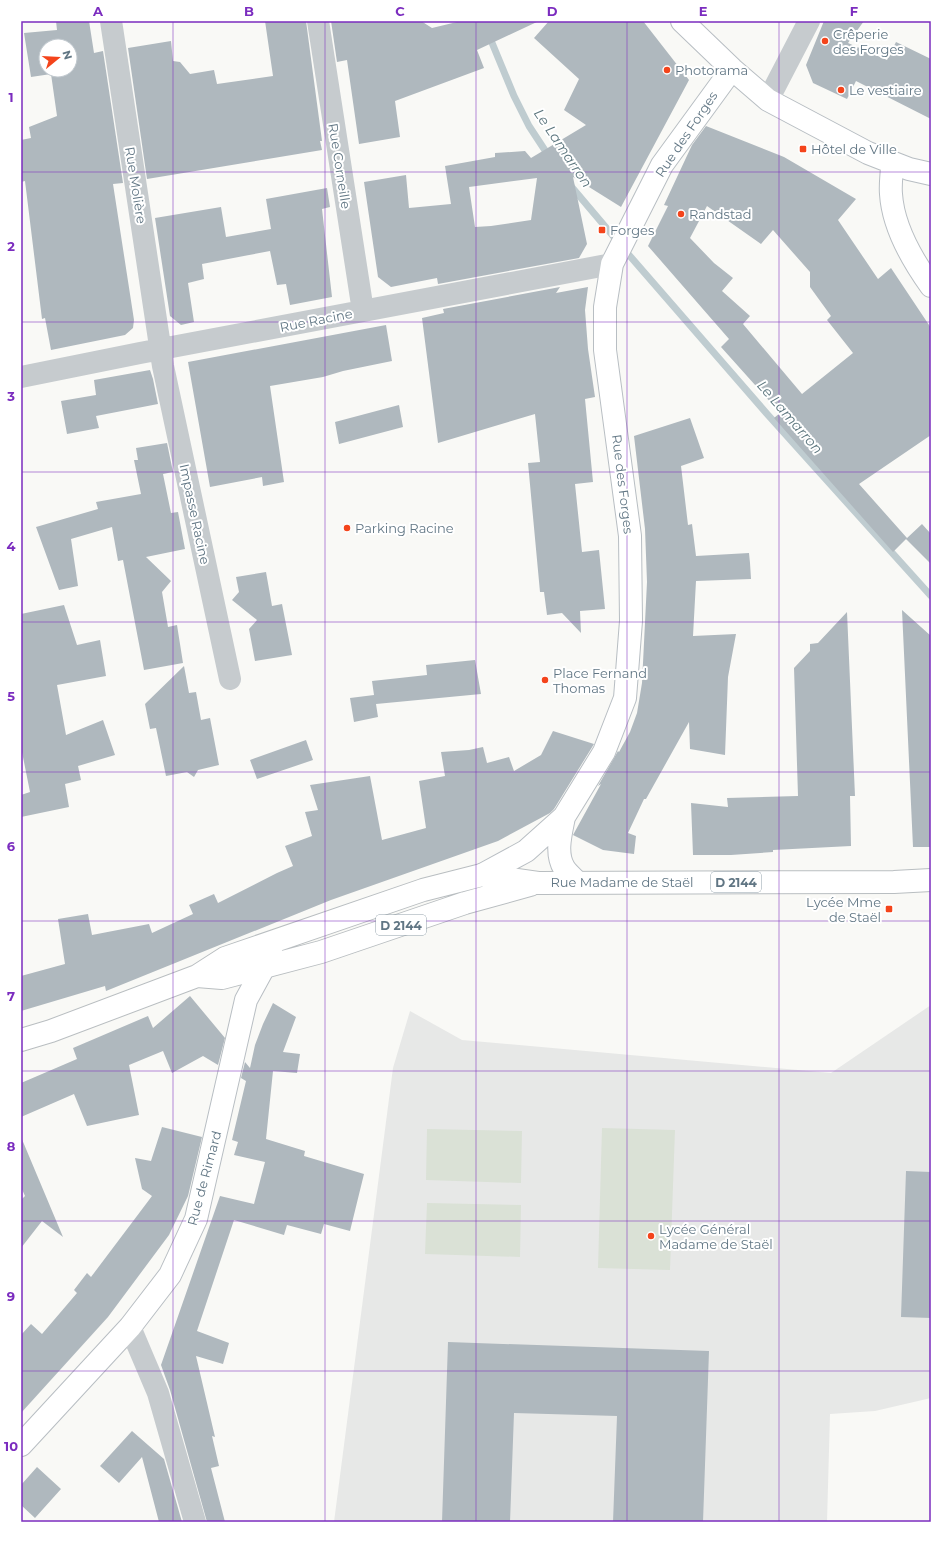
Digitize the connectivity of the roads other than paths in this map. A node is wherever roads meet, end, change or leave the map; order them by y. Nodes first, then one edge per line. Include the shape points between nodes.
1 (111, 21) edge
2 (318, 21) edge
3 (682, 21) edge
4 (809, 21) edge
5 (732, 69) junction
6 (768, 100) junction
7 (892, 164) junction
8 (931, 174) edge
9 (612, 264) junction
10 (931, 286) edge
11 (363, 311) junction
12 (161, 349) junction
13 (21, 377) edge
14 (230, 679) dead end
15 (564, 818) junction
16 (482, 875) junction
17 (931, 880) edge
18 (577, 882) junction
19 (538, 883) junction
20 (285, 937) junction
21 (264, 967) junction
22 (197, 976) junction
23 (21, 1040) edge
24 (130, 1326) junction
25 (21, 1445) edge
26 (196, 1522) edge

1 - 12 street, Rue Molière
2 - 11 street, Rue Corneille
3 - 5 main road
4 - 6 street
5 - 6 main road
5 - 9 main road, Rue des Forges via 662,164
6 - 7 main road
7 - 8 main road
7 - 10 main road via 891,194 899,228 908,250
9 - 11 street, Rue Racine
9 - 15 main road, Rue des Forges via 605,307 605,350 630,536 631,621 625,698 604,752
11 - 12 street, Rue Racine
12 - 13 street, Rue Racine
12 - 14 street, Impasse Racine
15 - 16 main road, Rue des Forges via 526,851
15 - 18 main road via 560,856 564,868
16 - 19 main road, Rue Madame de Staël / D 2144
16 - 20 main road, D 2144 via 423,890
17 - 18 main road, Rue Madame de Staël / D 2144
18 - 19 main road, Rue Madame de Staël / D 2144
19 - 21 main road, D 2144 via 465,903 321,952
20 - 21 main road, Rue de Rimard
20 - 22 main road, D 2144 via 225,958
21 - 22 main road, D 2144 via 222,978
21 - 24 main road, Rue de Rimard via 246,1000 196,1219 170,1275
22 - 23 main road, D 2144
24 - 25 main road, Rue de Rimard
24 - 26 street via 158,1393

